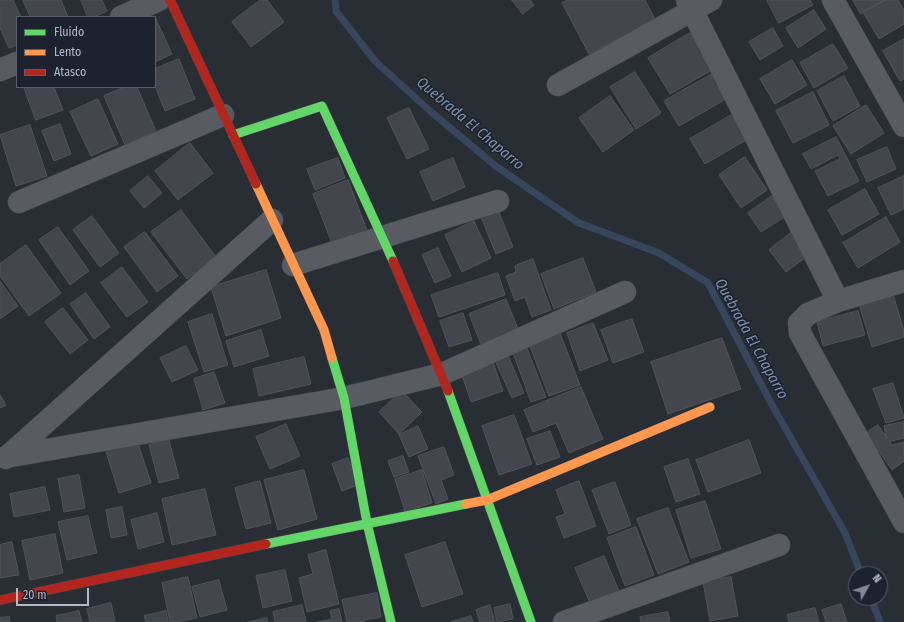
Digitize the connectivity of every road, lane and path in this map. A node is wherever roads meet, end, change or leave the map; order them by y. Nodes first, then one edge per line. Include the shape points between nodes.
1 (159, 0) edge
2 (170, 0) edge
3 (711, 0) edge
4 (833, 0) edge
5 (689, 5) edge
6 (123, 16) edge
7 (16, 63) edge
8 (0, 70) edge
9 (558, 85) dead end
10 (223, 115) junction
11 (904, 126) edge
12 (232, 135) junction
13 (498, 201) dead end
14 (20, 202) dead end
15 (272, 220) junction
16 (383, 236) junction
17 (293, 265) junction
18 (904, 281) edge
19 (625, 292) dead end
20 (838, 301) junction
21 (442, 374) junction
22 (344, 398) junction
23 (710, 407) dead end
24 (3, 460) edge
25 (487, 500) junction
26 (904, 522) edge
27 (367, 523) junction
28 (779, 545) dead end
29 (0, 600) edge
30 (391, 622) edge
31 (531, 622) edge
32 (564, 622) edge

1 - 6 street
2 - 10 street
3 - 5 street
4 - 11 street
5 - 9 street
5 - 20 street
7 - 8 street
10 - 12 street
10 - 14 street
12 - 15 street
12 - 16 street via 322,106
13 - 16 street
15 - 17 street
15 - 24 street
16 - 17 street
16 - 21 street
17 - 22 street via 324,330
18 - 20 street
19 - 21 street
20 - 26 street via 808,314 799,323 800,333
21 - 22 street
21 - 25 street
22 - 24 street
22 - 27 street
23 - 25 street
25 - 27 street
25 - 31 street
27 - 29 street
27 - 30 street
28 - 32 street

